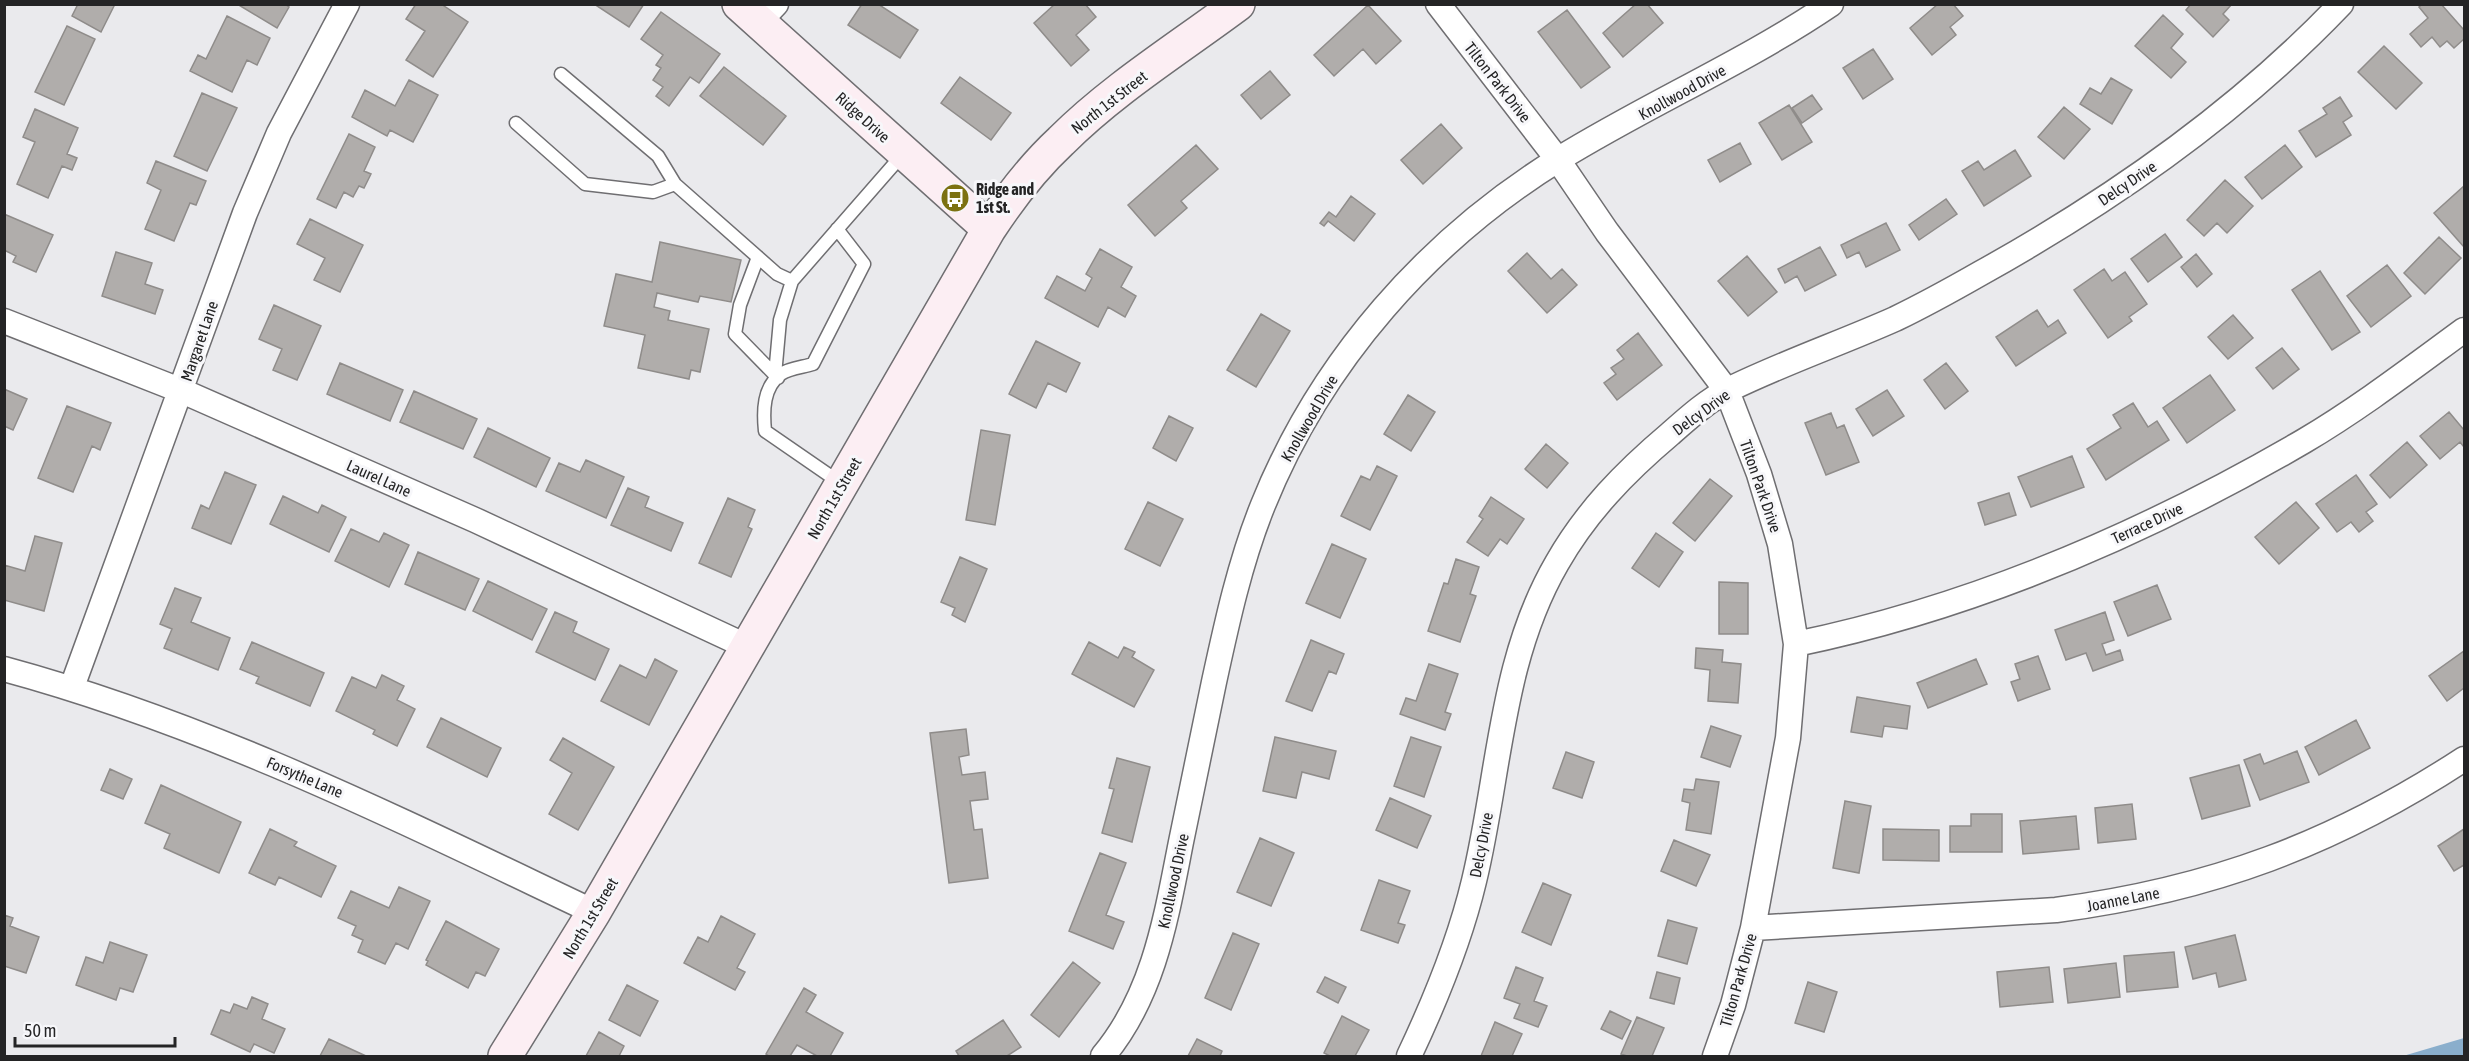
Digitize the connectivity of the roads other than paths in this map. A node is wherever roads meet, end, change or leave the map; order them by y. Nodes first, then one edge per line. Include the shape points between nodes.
1 (347, 4) edge
2 (1238, 4) edge
3 (1438, 4) edge
4 (1831, 4) edge
5 (2340, 4) edge
6 (758, 10) edge
7 (561, 74) dead end
8 (516, 123) dead end
9 (903, 153) junction
10 (1558, 160) junction
11 (675, 184) junction
12 (837, 229) junction
13 (988, 229) junction
14 (758, 257) junction
15 (792, 281) junction
16 (4, 321) edge
17 (2464, 330) edge
18 (776, 376) junction
19 (182, 391) junction
20 (1726, 391) junction
21 (842, 484) junction
22 (1796, 644) junction
23 (748, 647) junction
24 (4, 669) edge
25 (72, 687) junction
26 (2464, 759) edge
27 (594, 912) junction
28 (1753, 928) junction
29 (505, 1056) edge
30 (1103, 1056) edge
31 (1409, 1056) edge
32 (1715, 1056) edge

1 - 19 street, Margaret Lane via 266,163
2 - 13 street, North 1st Street via 1095,110 1013,193
3 - 10 street, Tilton Park Drive
4 - 10 street, Knollwood Drive via 1730,66
5 - 20 street, Delcy Drive via 2252,87 2163,159 2057,230 1899,317
6 - 9 street, Ridge Drive
7 - 11 lane via 658,156
8 - 11 lane via 585,184 653,192
9 - 12 lane
9 - 13 street, Ridge Drive
10 - 20 street, Tilton Park Drive
10 - 30 street, Knollwood Drive via 1457,232 1400,289 1350,350 1312,407 1280,467 1234,589 1154,961 1132,1013
11 - 14 lane
12 - 15 lane
12 - 18 lane via 864,264 813,364
13 - 21 street, North 1st Street
14 - 15 lane
14 - 18 lane via 740,305 735,334
15 - 18 lane via 780,320
16 - 19 street, Laurel Lane
17 - 22 street, Terrace Drive via 2305,440 2155,520 2056,564 1951,602 1862,630
18 - 21 lane via 762,410 765,431
19 - 23 street, Laurel Lane via 475,520
19 - 25 street, Margaret Lane
20 - 22 street, Tilton Park Drive via 1775,525 1791,597
20 - 31 street, Delcy Drive via 1644,454 1611,489 1574,536 1543,588 1510,686 1474,882 1443,974
21 - 23 street, North 1st Street
22 - 28 street, Tilton Park Drive via 1781,783
23 - 27 street, North 1st Street
24 - 25 street, Forsythe Lane
25 - 27 street, Forsythe Lane via 194,731 346,794
26 - 28 street, Joanne Lane via 2390,805 2321,839 2268,862 2194,885 2106,904 2056,910
27 - 29 street, North 1st Street
28 - 32 street, Tilton Park Drive

